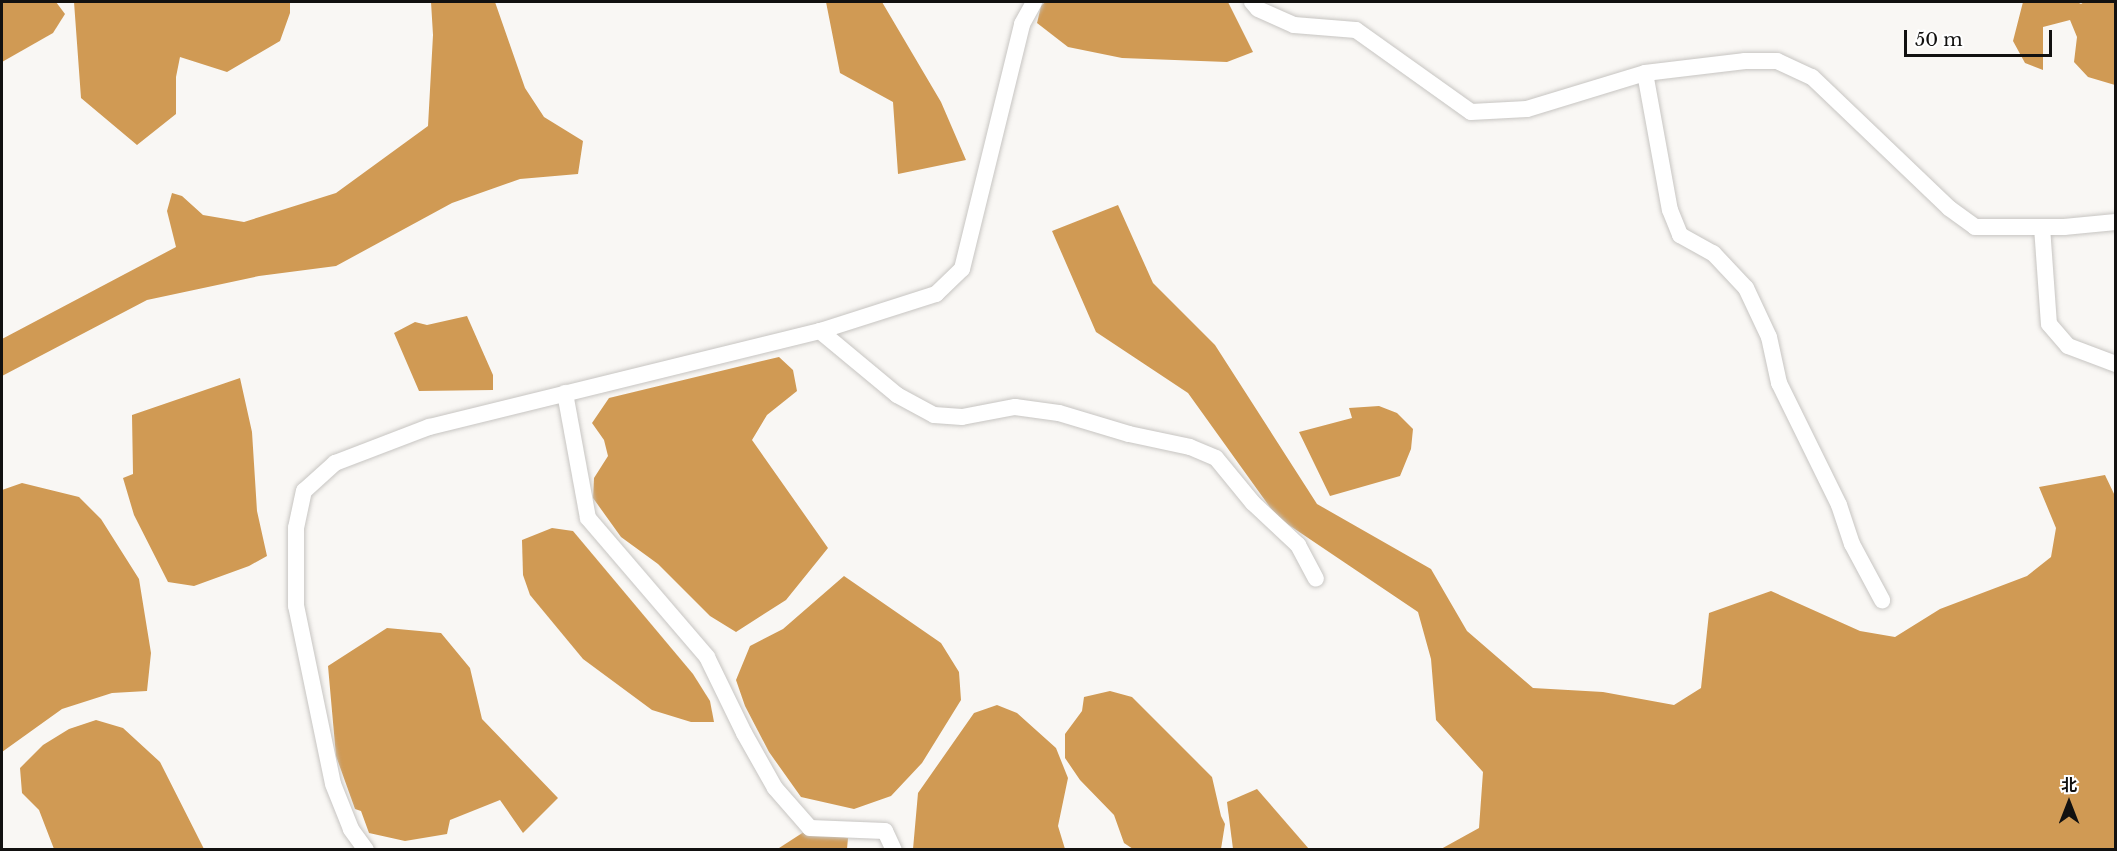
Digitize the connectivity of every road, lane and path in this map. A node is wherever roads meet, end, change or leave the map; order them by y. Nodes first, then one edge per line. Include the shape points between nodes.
1 (1034, 2) edge
2 (1252, 2) edge
3 (1646, 73) junction
4 (2115, 222) edge
5 (2042, 227) junction
6 (820, 331) junction
7 (2115, 364) edge
8 (566, 393) junction
9 (1316, 579) dead end
10 (1882, 600) dead end
11 (366, 849) edge
12 (894, 849) edge

1 - 6 street via 1022,24 962,269 936,294
2 - 3 street via 1258,9 1294,25 1356,30 1471,112 1527,110
3 - 5 street via 1778,61 1812,77 1949,208 1975,227
3 - 10 street via 1670,210 1680,235 1713,253 1746,288 1770,337 1779,383 1839,505 1852,544
4 - 5 street
5 - 7 street via 2049,324 2068,345
6 - 8 street
6 - 9 street via 897,395 933,416 962,417 1016,407 1059,412 1129,434 1190,447 1216,458 1253,503 1298,545
8 - 11 street via 429,427 335,463 304,491 296,528 296,606 333,784 351,829
8 - 12 street via 588,518 706,657 775,788 810,828 885,831

